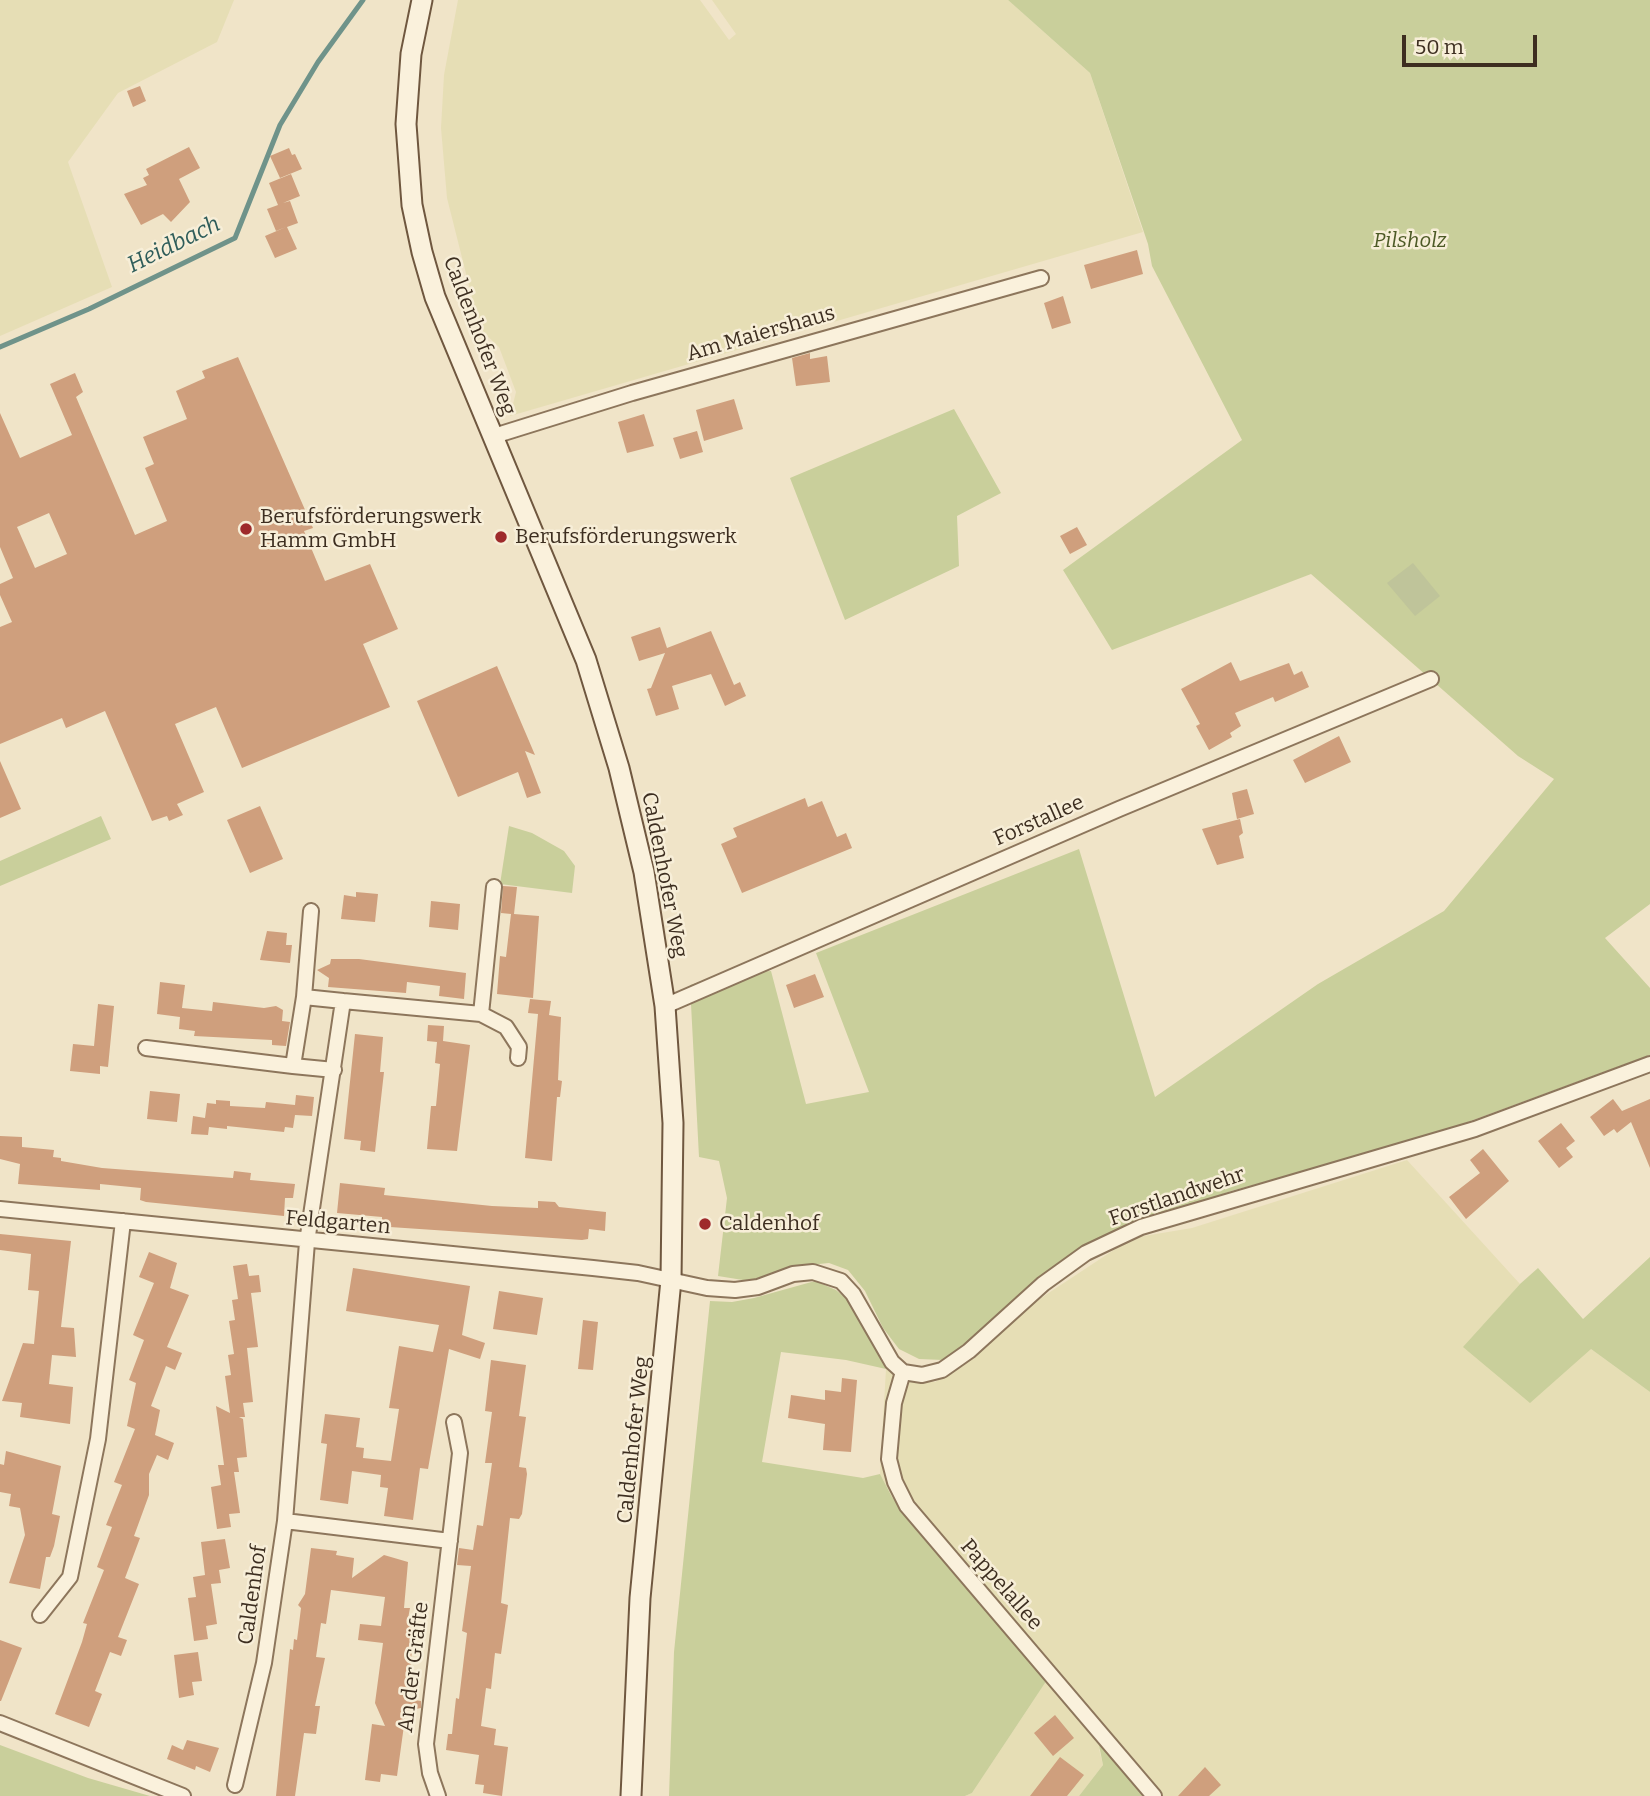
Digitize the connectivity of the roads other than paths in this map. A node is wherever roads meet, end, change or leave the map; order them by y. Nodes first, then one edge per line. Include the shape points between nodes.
1 (422, 0) edge
2 (1041, 278) dead end
3 (494, 436) junction
4 (1431, 679) dead end
5 (494, 887) dead end
6 (311, 911) dead end
7 (304, 997) junction
8 (343, 1001) junction
9 (666, 1006) junction
10 (481, 1014) junction
11 (146, 1048) dead end
12 (518, 1058) dead end
13 (1650, 1064) edge
14 (293, 1066) junction
15 (334, 1070) junction
16 (0, 1209) edge
17 (123, 1221) junction
18 (307, 1242) junction
19 (671, 1280) junction
20 (903, 1372) junction
21 (454, 1422) dead end
22 (285, 1521) junction
23 (450, 1541) junction
24 (40, 1615) dead end
25 (0, 1723) edge
26 (235, 1785) dead end
27 (183, 1796) edge
28 (438, 1796) edge
29 (631, 1796) edge
30 (1154, 1796) edge

1 - 3 main road, Caldenhofer Weg via 407,89 412,205 435,297
2 - 3 street, Am Maiershaus
3 - 9 main road, Caldenhofer Weg via 586,660 615,756 644,872
4 - 9 street, Forstallee
5 - 10 street
6 - 7 street
7 - 8 street
7 - 14 street
8 - 10 street
8 - 15 street, Caldenhof
9 - 19 main road, Caldenhofer Weg via 673,1123
10 - 12 street via 506,1027 519,1047
11 - 14 street
13 - 20 street, Forstlandwehr via 1475,1129 1141,1227 1086,1253 942,1370 922,1375
14 - 15 street
15 - 18 street, Caldenhof
16 - 17 street, Feldgarten
17 - 18 street, Feldgarten
17 - 24 street via 98,1440 70,1577
18 - 19 street, Feldgarten via 533,1261
18 - 22 street, Caldenhof
19 - 20 street via 735,1290 793,1274 829,1275 853,1294 892,1362
19 - 29 main road, Caldenhofer Weg via 640,1598
20 - 30 street, Pappelallee via 894,1403 889,1459 908,1506
21 - 23 street, An der Gräfte via 460,1453
22 - 23 street
22 - 26 street, Caldenhof via 264,1663
23 - 28 street, An der Gräfte via 426,1744
25 - 27 street

